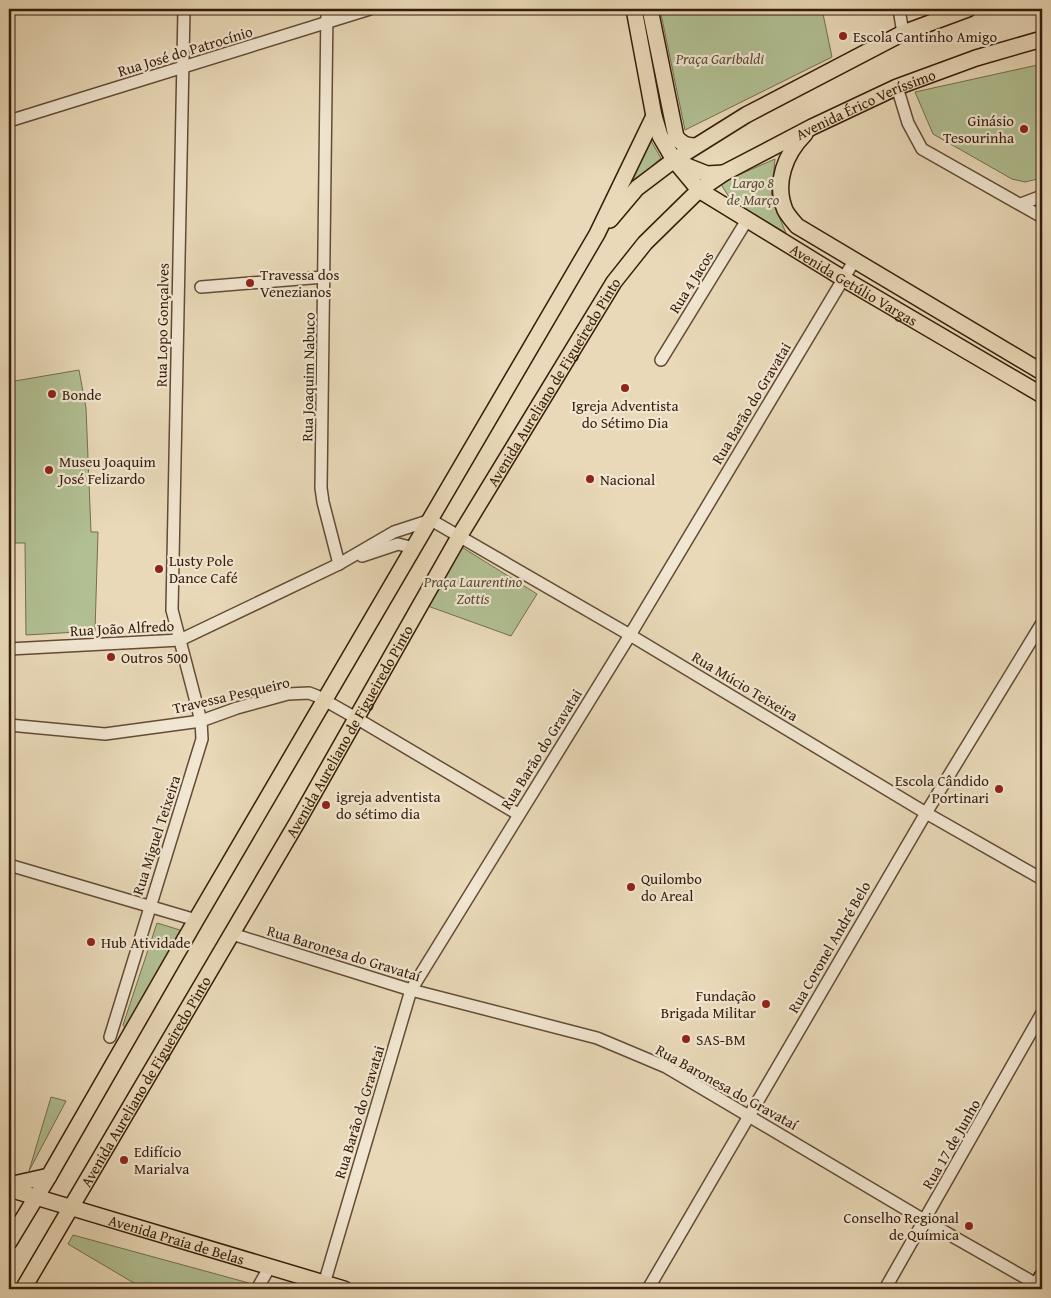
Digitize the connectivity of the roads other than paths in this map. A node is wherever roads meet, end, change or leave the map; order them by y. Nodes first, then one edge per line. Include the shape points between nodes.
1 (184, 9) edge
2 (327, 9) edge
3 (370, 9) edge
4 (634, 9) edge
5 (650, 9) edge
6 (899, 9) edge
7 (968, 9) edge
8 (326, 23) junction
9 (903, 33) junction
10 (1042, 40) edge
11 (182, 68) junction
12 (898, 87) junction
13 (654, 116) junction
14 (9, 121) edge
15 (812, 127) junction
16 (695, 146) junction
17 (674, 160) junction
18 (724, 173) junction
19 (699, 190) junction
20 (1042, 196) edge
21 (1021, 204) junction
22 (1042, 217) edge
23 (747, 220) junction
24 (597, 234) junction
25 (854, 261) junction
26 (324, 277) junction
27 (844, 279) junction
28 (201, 287) dead end
29 (660, 360) dead end
30 (1042, 372) edge
31 (1042, 395) edge
32 (431, 520) junction
33 (460, 535) junction
34 (414, 548) junction
35 (339, 564) junction
36 (1042, 623) edge
37 (630, 634) junction
38 (180, 640) junction
39 (9, 649) edge
40 (325, 701) junction
41 (356, 718) junction
42 (201, 720) junction
43 (9, 725) edge
44 (926, 813) junction
45 (518, 814) junction
46 (9, 865) edge
47 (1042, 879) edge
48 (149, 906) junction
49 (196, 920) junction
50 (232, 934) junction
51 (411, 990) junction
52 (1042, 1013) edge
53 (110, 1037) dead end
54 (748, 1115) junction
55 (49, 1176) junction
56 (9, 1185) edge
57 (9, 1189) edge
58 (35, 1197) junction
59 (71, 1208) junction
60 (924, 1220) junction
61 (9, 1242) edge
62 (269, 1268) junction
63 (324, 1284) junction
64 (1038, 1284) edge
65 (23, 1289) edge
66 (257, 1289) edge
67 (344, 1289) edge
68 (648, 1289) edge
69 (886, 1289) edge

1 - 11 street, Rua Lopo Gonçalves
2 - 8 street, Rua Joaquim Nabuco
3 - 8 street, Rua José do Patrocínio
4 - 13 main road
5 - 16 main road via 674,131 681,143
6 - 9 street
7 - 9 main road
8 - 11 street, Rua José do Patrocínio
8 - 26 street, Rua Joaquim Nabuco
9 - 16 main road via 746,115
10 - 12 main road, Avenida Érico Veríssimo via 976,58
11 - 14 street, Rua José do Patrocínio
11 - 38 street, Rua Lopo Gonçalves via 172,610
12 - 15 main road, Avenida Érico Veríssimo
12 - 21 street via 908,123 922,149
13 - 17 main road via 663,143
13 - 24 main road
15 - 18 main road, Avenida Érico Veríssimo
15 - 25 main road, Avenida Getúlio Vargas via 796,143 782,173 780,192 786,212 797,226
16 - 17 main road
17 - 18 main road via 707,174
17 - 19 main road, Avenida Getúlio Vargas
17 - 24 main road via 637,188
18 - 19 main road, Avenida Érico Veríssimo
19 - 23 main road, Avenida Getúlio Vargas
19 - 33 main road, Avenida Aureliano de Figueiredo Pinto via 645,242 614,282
20 - 21 street
21 - 22 street
23 - 27 main road, Avenida Getúlio Vargas
23 - 29 street, Rua 4 Jacos
24 - 32 main road
25 - 27 street, Rua Barão do Gravatai
25 - 30 main road, Avenida Getúlio Vargas
26 - 28 street
26 - 35 street, Rua Joaquim Nabuco via 321,488
27 - 31 main road, Avenida Getúlio Vargas
27 - 37 street, Rua Barão do Gravatai
32 - 33 street, Rua Múcio Teixeira
32 - 34 main road
32 - 35 street, Rua João Alfredo via 394,532
33 - 37 street, Rua Múcio Teixeira
33 - 41 main road, Avenida Aureliano de Figueiredo Pinto
34 - 35 street, Rua João Alfredo via 398,544
34 - 40 main road
35 - 38 street, Rua João Alfredo
36 - 44 street, Rua Coronel André Belo
37 - 44 street, Rua Múcio Teixeira
37 - 45 street, Rua Barão do Gravatai
38 - 39 street, Rua João Alfredo
38 - 42 street, Rua Miguel Teixeira
40 - 41 street, Travessa Pesqueiro
40 - 42 street, Travessa Pesqueiro via 309,693 288,694
40 - 49 main road
41 - 45 street, Travessa Pesqueiro
41 - 50 main road, Avenida Aureliano de Figueiredo Pinto
42 - 43 street, Travessa Pesqueiro via 105,734
42 - 48 street, Rua Miguel Teixeira via 202,739
44 - 47 street, Rua Múcio Teixeira
44 - 54 street, Rua Coronel André Belo
45 - 51 street, Rua Barão do Gravatai
46 - 48 street
48 - 49 street
48 - 53 street, Rua Miguel Teixeira
49 - 55 main road
50 - 51 street, Rua Baronesa do Gravataí
50 - 59 main road, Avenida Aureliano de Figueiredo Pinto
51 - 54 street, Rua Baronesa do Gravataí via 597,1038 666,1067
51 - 63 street, Rua Barão do Gravatai
52 - 60 street, Rua 17 de Junho
54 - 60 street, Rua Baronesa do Gravataí
54 - 68 street, Rua Coronel André Belo
55 - 56 main road
55 - 58 main road
57 - 58 main road, Avenida Praia de Belas
58 - 59 main road, Avenida Praia de Belas
58 - 61 main road
59 - 62 main road, Avenida Praia de Belas
59 - 65 main road, Avenida Aureliano de Figueiredo Pinto
60 - 64 street, Rua Baronesa do Gravataí
60 - 69 street, Rua 17 de Junho
62 - 63 main road, Avenida Praia de Belas
62 - 66 street
63 - 67 main road, Avenida Praia de Belas

